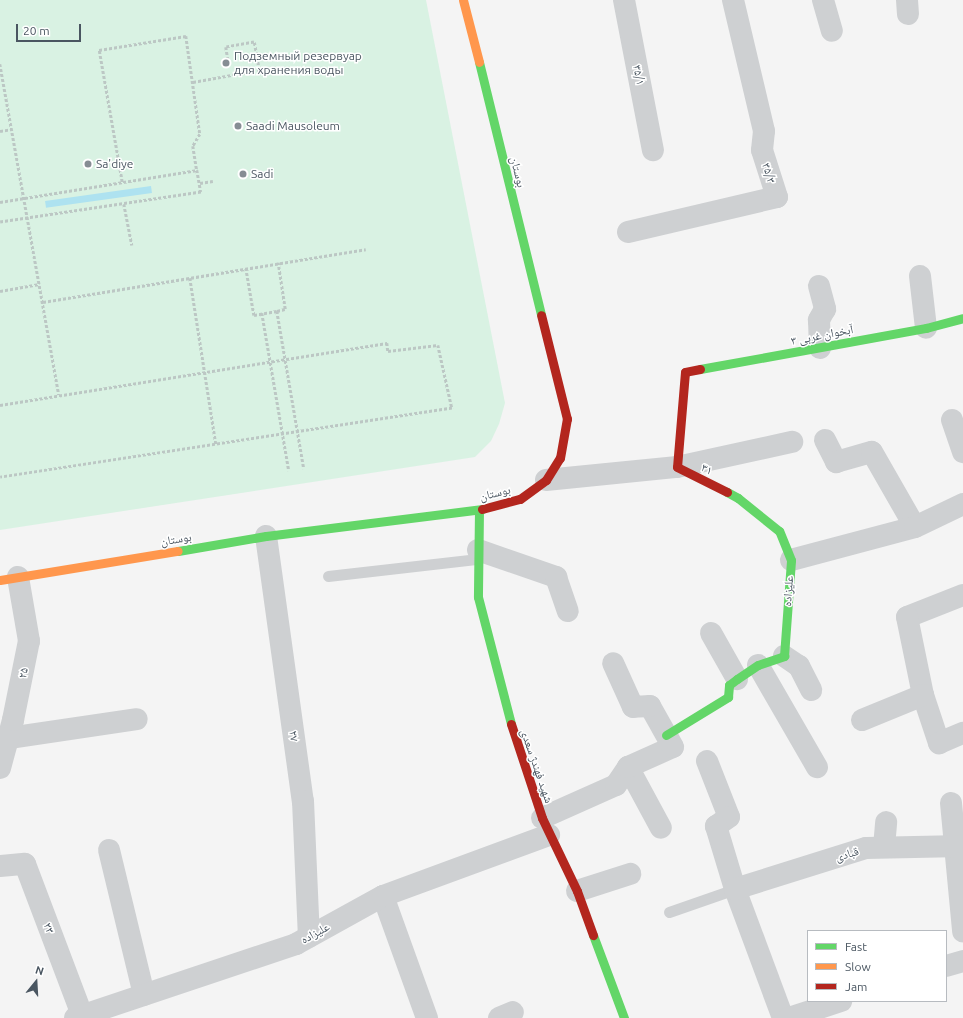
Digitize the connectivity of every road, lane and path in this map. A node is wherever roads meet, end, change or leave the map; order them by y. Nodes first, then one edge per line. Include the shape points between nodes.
1 (463, 0) edge
2 (624, 0) edge
3 (733, 0) edge
4 (823, 0) edge
5 (832, 31) dead end
6 (228, 59) dead end
7 (0, 64) edge
8 (193, 82) junction
9 (12, 129) junction
10 (0, 131) edge
11 (653, 150) dead end
12 (197, 170) junction
13 (213, 181) dead end
14 (122, 182) junction
15 (200, 183) junction
16 (24, 198) junction
17 (0, 202) edge
18 (124, 204) junction
19 (27, 218) junction
20 (0, 222) edge
21 (628, 232) dead end
22 (132, 245) dead end
23 (366, 249) dead end
24 (278, 263) junction
25 (246, 268) junction
26 (920, 276) dead end
27 (190, 278) junction
28 (39, 284) junction
29 (818, 286) dead end
30 (0, 291) edge
31 (43, 302) junction
32 (277, 311) junction
33 (262, 313) junction
34 (963, 318) edge
35 (926, 328) junction
36 (820, 348) junction
37 (285, 359) junction
38 (270, 362) junction
39 (205, 372) junction
40 (59, 395) junction
41 (0, 405) edge
42 (952, 420) dead end
43 (298, 432) junction
44 (282, 434) junction
45 (825, 440) dead end
46 (792, 442) dead end
47 (216, 444) junction
48 (963, 452) edge
49 (677, 467) junction
50 (304, 469) dead end
51 (288, 471) dead end
52 (0, 477) edge
53 (546, 480) junction
54 (963, 504) edge
55 (479, 510) junction
56 (914, 527) junction
57 (266, 536) junction
58 (478, 554) junction
59 (791, 560) junction
60 (328, 576) dead end
61 (9, 579) edge
62 (963, 595) edge
63 (568, 611) dead end
64 (711, 634) dead end
65 (784, 656) junction
66 (613, 663) dead end
67 (758, 665) junction
68 (737, 679) junction
69 (811, 690) dead end
70 (923, 694) junction
71 (137, 719) dead end
72 (862, 720) dead end
73 (963, 733) edge
74 (8, 738) junction
75 (670, 741) junction
76 (707, 761) dead end
77 (628, 767) junction
78 (817, 767) dead end
79 (0, 768) edge
80 (951, 803) dead end
81 (886, 822) dead end
82 (546, 826) junction
83 (661, 828) dead end
84 (959, 845) edge
85 (884, 847) junction
86 (109, 850) dead end
87 (0, 866) edge
88 (630, 874) dead end
89 (735, 889) junction
90 (577, 891) junction
91 (383, 896) junction
92 (669, 912) dead end
93 (963, 931) edge
94 (309, 937) junction
95 (963, 961) edge
96 (947, 966) edge
97 (144, 995) junction
98 (838, 1002) edge
99 (79, 1017) edge
100 (427, 1018) edge
101 (624, 1018) edge
102 (783, 1018) edge
103 (789, 1018) edge

1 - 53 street, بوستان via 567,419 560,458
2 - 11 street, ۳۵/۱
3 - 21 street, ۳۵/۳ via 764,131 762,150 777,197
4 - 5 street
6 - 8 path via 226,47 254,42 259,70
7 - 9 path
8 - 12 path via 200,134 193,146
8 - 14 path via 186,36 100,50
9 - 10 path
9 - 16 path
12 - 14 path
12 - 15 path
13 - 15 path
14 - 16 path
15 - 18 path via 201,192
16 - 17 path
16 - 19 path
18 - 19 path
18 - 22 path
19 - 20 path
19 - 28 path
23 - 24 path
24 - 25 path
24 - 32 path via 285,309
25 - 27 path
25 - 33 path via 254,314
26 - 35 street
27 - 31 path
27 - 39 path
28 - 30 path
28 - 31 path
29 - 36 street via 825,309 819,320
31 - 40 path
32 - 33 path
32 - 37 path
33 - 38 path
34 - 35 street, آبخوان غربی ۳
35 - 36 street, آبخوان غربی ۳
36 - 49 street, آبخوان غربی ۳ via 685,372
37 - 38 path
37 - 43 path
37 - 43 path via 387,344 388,351 438,345 452,408
38 - 39 path
38 - 44 path
39 - 40 path
39 - 47 path
40 - 41 path
42 - 48 street
43 - 44 path
43 - 50 path
44 - 47 path
44 - 51 path
45 - 56 street via 836,462 872,452
46 - 49 street
47 - 52 path
49 - 53 street
49 - 59 street, ۳۱ via 738,498 767,521 779,531
53 - 55 street, بوستان via 520,499
54 - 56 street, علیزاده
55 - 57 street, بوستان
55 - 58 street, شهید فهندژ سعدی
56 - 59 street, علیزاده
57 - 61 street, بوستان
57 - 94 street, ۲۷ via 303,802
58 - 60 lane
58 - 63 street via 556,577
58 - 82 street, شهید فهندژ سعدی via 478,597 506,709
59 - 65 street, علیزاده
61 - 74 street, ۲۵ via 29,641
62 - 70 street via 907,617
64 - 68 street
65 - 67 street
65 - 69 street via 799,666
66 - 75 street via 633,707 650,706
67 - 68 street
67 - 78 street
68 - 75 street via 728,684 728,697
70 - 72 street
70 - 73 street via 938,742
71 - 74 street
74 - 79 street, ۲۵
75 - 77 street
76 - 89 street via 729,817 716,826
77 - 82 street, علیزاده via 616,785
77 - 83 street
80 - 84 street
81 - 85 street
82 - 90 street, شهید فهندژ سعدی
82 - 91 street, علیزاده
84 - 85 street, قبادی
84 - 93 street
85 - 89 street, قبادی via 866,848
86 - 97 street
87 - 99 street, ۲۳ via 25,864
88 - 90 street
89 - 92 lane
89 - 102 street
90 - 101 street, شهید فهندژ سعدی
91 - 94 street, علیزاده
91 - 100 street
94 - 97 street, علیزاده via 296,944
95 - 96 street
97 - 99 street, علیزاده
98 - 103 street

